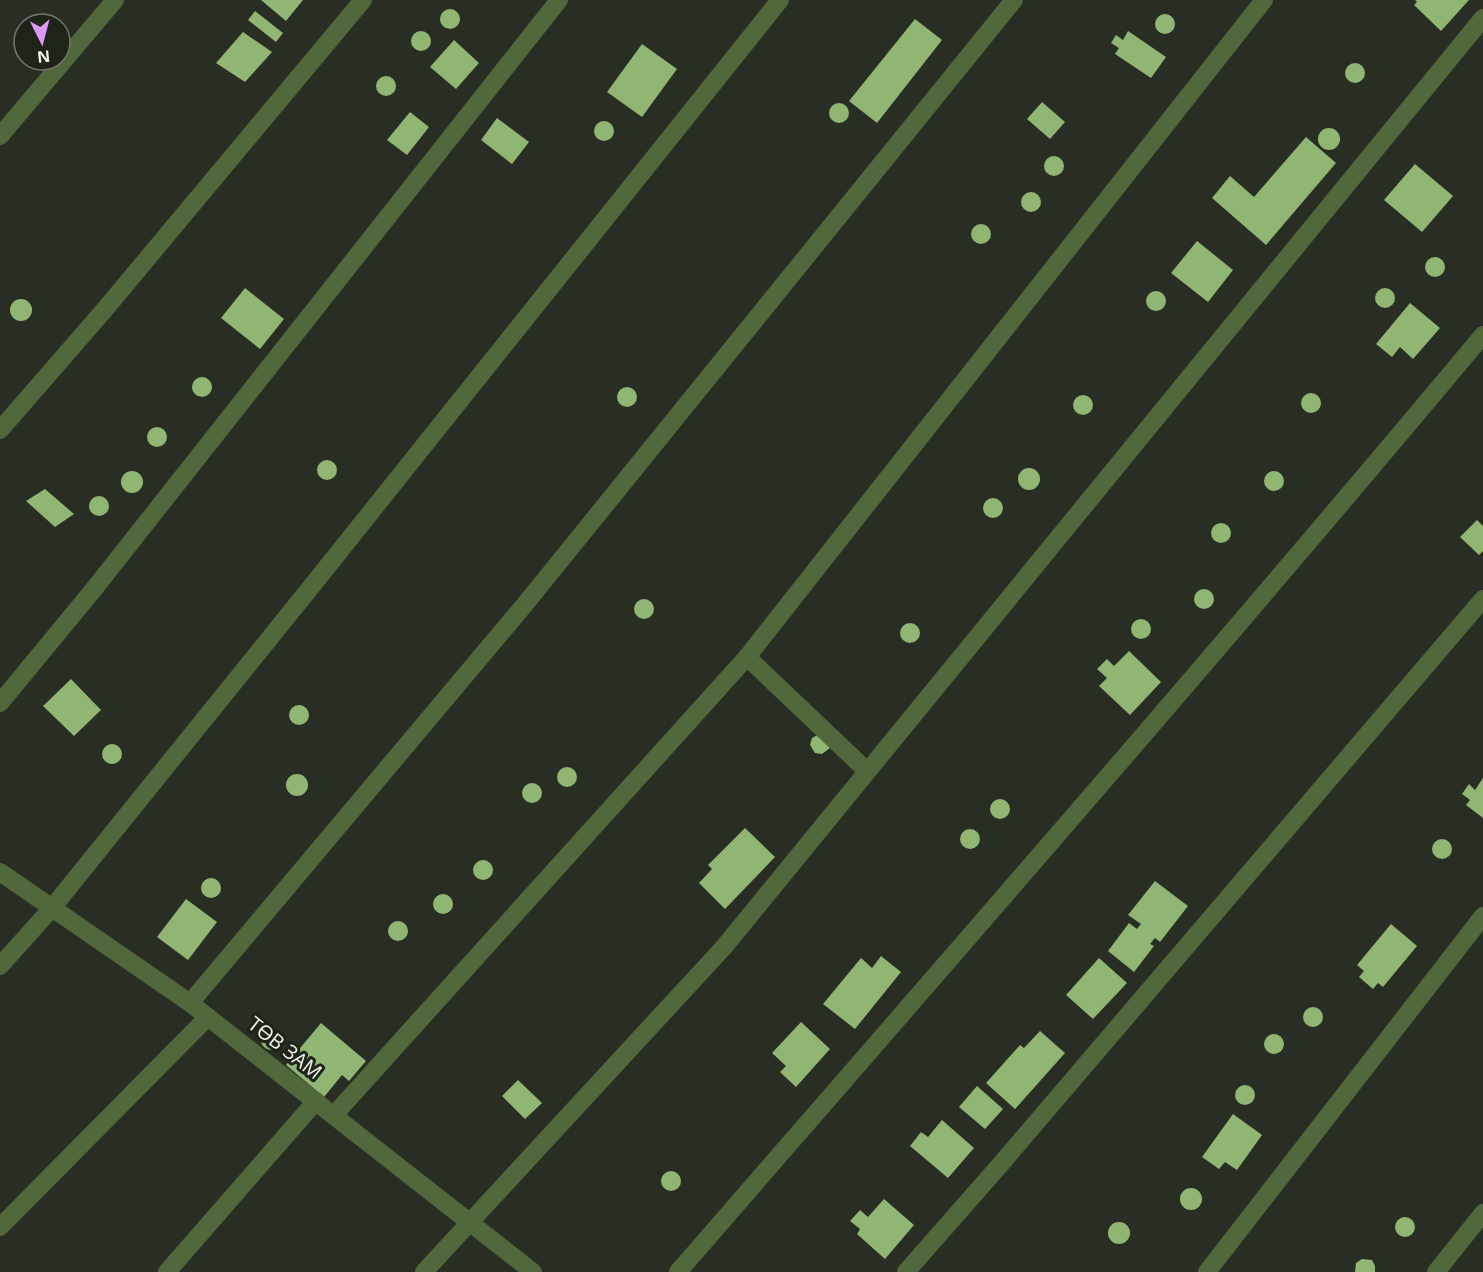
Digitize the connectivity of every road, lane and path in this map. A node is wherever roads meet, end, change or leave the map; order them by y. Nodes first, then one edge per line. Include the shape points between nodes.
1 (115, 0) edge
2 (363, 0) edge
3 (559, 0) edge
4 (780, 0) edge
5 (1014, 0) edge
6 (1264, 0) edge
7 (1483, 18) edge
8 (0, 136) edge
9 (1483, 334) edge
10 (0, 430) edge
11 (1483, 599) edge
12 (747, 657) junction
13 (0, 703) edge
14 (867, 771) junction
15 (0, 872) edge
16 (52, 908) junction
17 (1483, 916) edge
18 (0, 966) edge
19 (190, 1003) junction
20 (208, 1017) junction
21 (316, 1101) junction
22 (334, 1115) junction
23 (1483, 1213) edge
24 (471, 1223) junction
25 (0, 1227) edge
26 (167, 1272) edge
27 (424, 1272) edge
28 (533, 1272) edge
29 (678, 1272) edge
30 (906, 1272) edge
31 (1207, 1272) edge
32 (1436, 1272) edge

1 - 8 street
2 - 10 street
3 - 13 street via 94,590
4 - 16 street
5 - 19 street via 526,603
6 - 12 street
7 - 14 street
9 - 29 street
11 - 30 street
12 - 14 street
12 - 22 street
14 - 24 street via 724,947
15 - 16 street, ТӨВ ЗАМ
16 - 18 street
16 - 19 street, ТӨВ ЗАМ
17 - 31 street
19 - 20 street, ТӨВ ЗАМ
20 - 21 street, ТӨВ ЗАМ
20 - 25 street
21 - 22 street, ТӨВ ЗАМ
21 - 26 street
22 - 24 street, ТӨВ ЗАМ
23 - 32 street
24 - 27 street
24 - 28 street, ТӨВ ЗАМ

